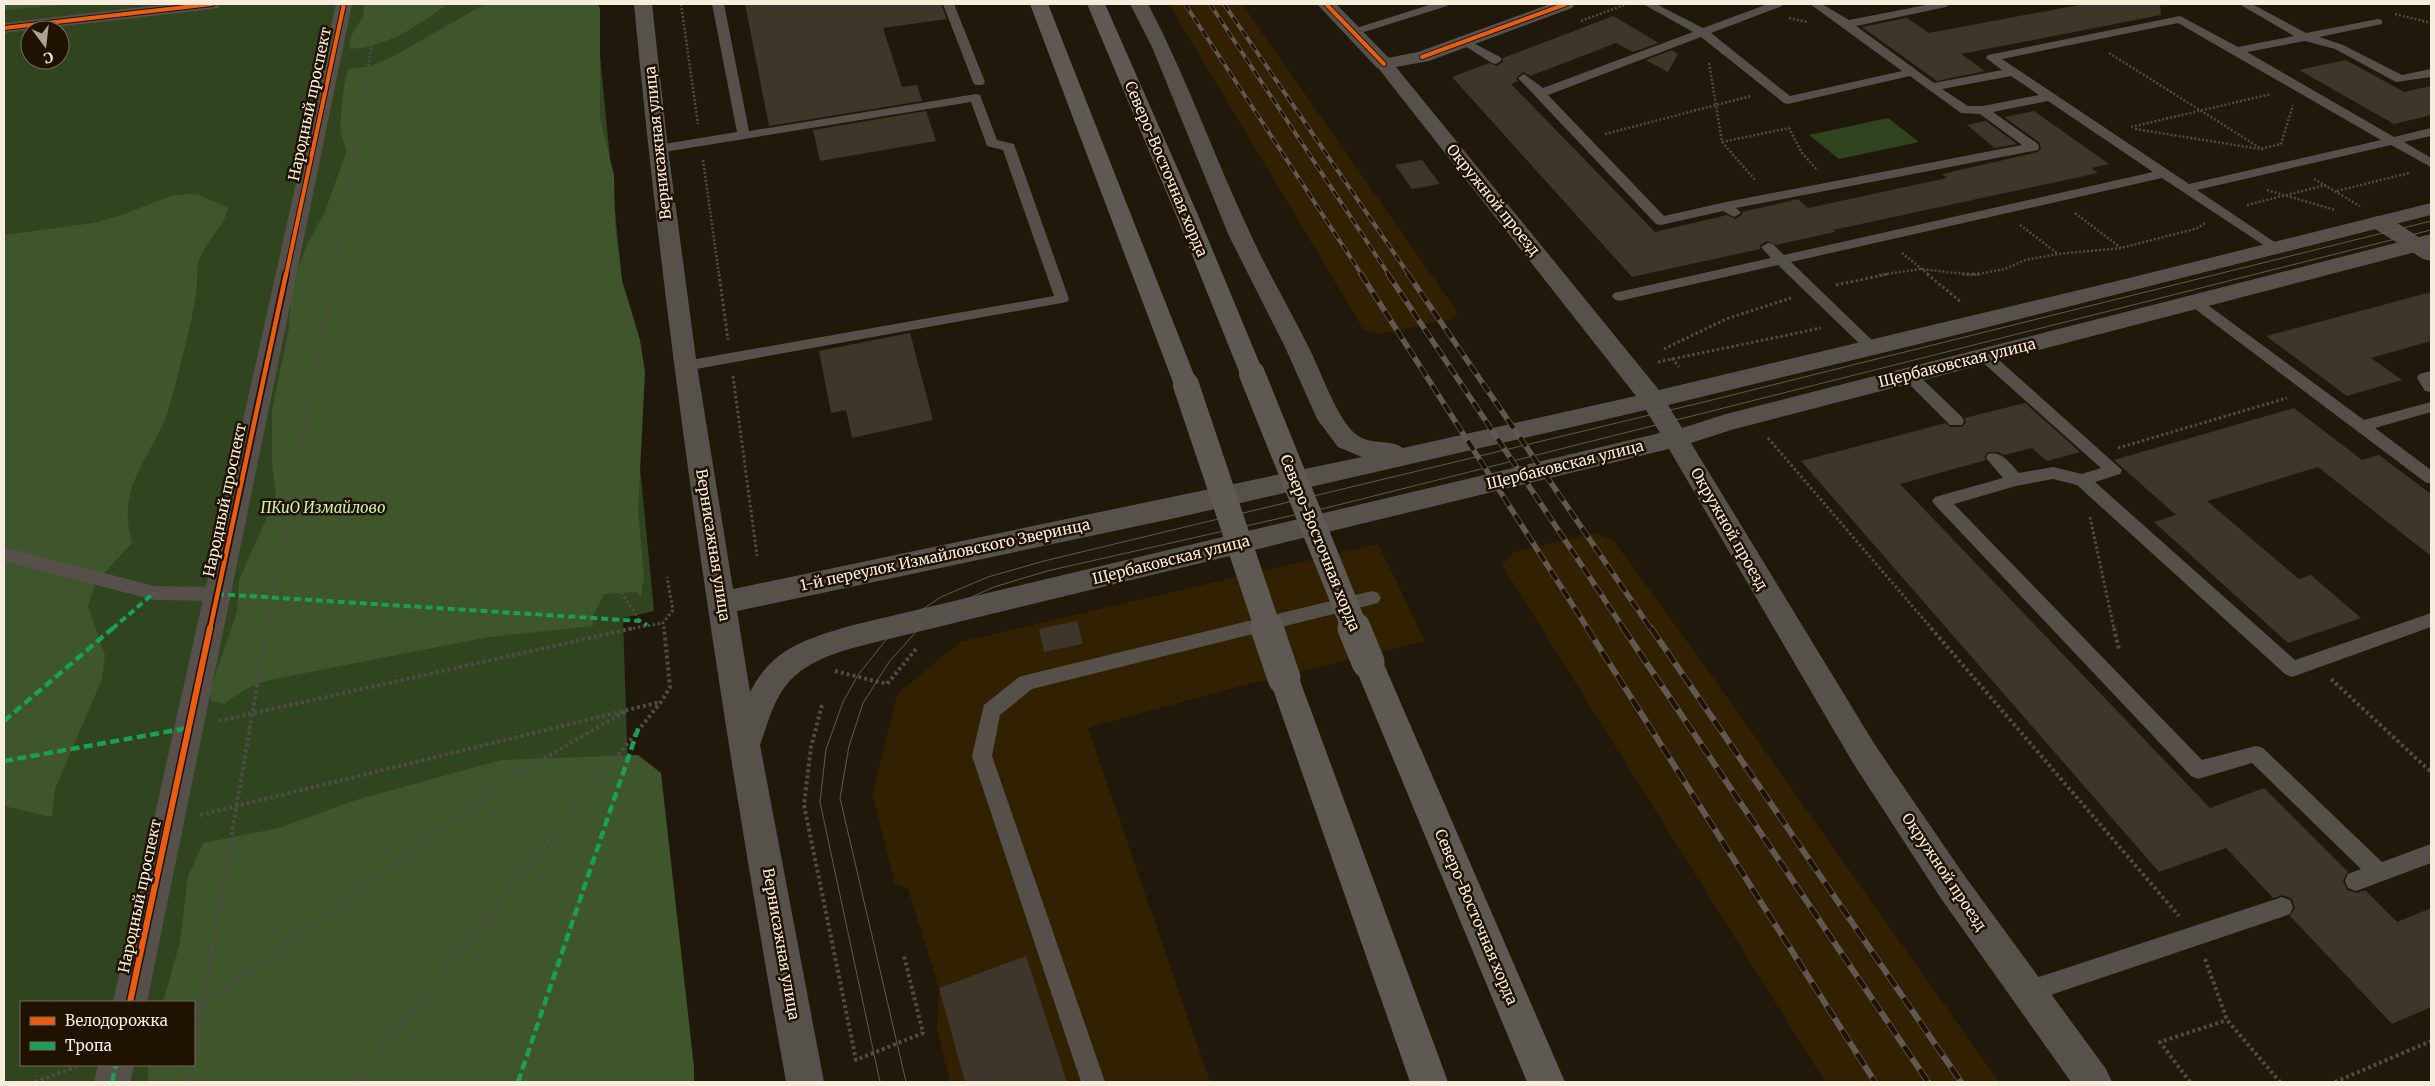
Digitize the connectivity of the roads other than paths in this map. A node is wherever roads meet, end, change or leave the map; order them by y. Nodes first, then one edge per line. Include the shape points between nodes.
1 (212, 4) edge
2 (344, 4) edge
3 (643, 4) edge
4 (718, 4) edge
5 (948, 4) edge
6 (1039, 4) edge
7 (1096, 4) edge
8 (1139, 4) edge
9 (1326, 4) edge
10 (1443, 4) edge
11 (1566, 4) edge
12 (1648, 4) edge
13 (1778, 4) edge
14 (1814, 4) edge
15 (1946, 4) edge
16 (2244, 4) edge
17 (2378, 22) dead end
18 (1847, 24) junction
19 (4, 28) edge
20 (1354, 32) junction
21 (1703, 33) junction
22 (2305, 37) junction
23 (1464, 41) junction
24 (2236, 51) junction
25 (1496, 60) dead end
26 (1384, 64) junction
27 (1912, 72) junction
28 (2012, 72) junction
29 (2431, 73) edge
30 (1524, 78) dead end
31 (979, 82) dead end
32 (1932, 87) junction
33 (1541, 93) junction
34 (2049, 97) junction
35 (1984, 110) junction
36 (2431, 132) edge
37 (744, 135) junction
38 (2393, 141) junction
39 (658, 149) junction
40 (2431, 162) edge
41 (2163, 174) junction
42 (2186, 189) junction
43 (2431, 209) edge
44 (2374, 216) junction
45 (1768, 247) dead end
46 (2426, 247) edge
47 (2274, 248) junction
48 (1781, 259) junction
49 (1619, 296) dead end
50 (2196, 303) junction
51 (1871, 347) junction
52 (1985, 356) junction
53 (685, 366) junction
54 (1909, 375) junction
55 (2431, 376) edge
56 (2431, 387) edge
57 (1652, 399) junction
58 (2431, 407) edge
59 (1956, 421) dead end
60 (2362, 426) junction
61 (1677, 438) junction
62 (1420, 452) junction
63 (1994, 458) dead end
64 (2431, 478) edge
65 (2016, 480) junction
66 (2082, 480) junction
67 (4, 554) edge
68 (218, 594) junction
69 (1372, 598) dead end
70 (722, 603) junction
71 (2431, 620) edge
72 (745, 744) junction
73 (2431, 854) edge
74 (2379, 873) junction
75 (2356, 881) dead end
76 (2282, 907) dead end
77 (2027, 992) junction
78 (130, 1001) edge
79 (116, 1066) edge
80 (112, 1082) edge
81 (805, 1082) edge
82 (1093, 1082) edge
83 (1429, 1082) edge
84 (1546, 1082) edge
85 (2093, 1082) edge

1 - 19 street
2 - 68 street, Народный проспект
3 - 39 main road, Вернисажная улица
4 - 37 lane
5 - 31 lane
6 - 83 main road, bridge via 1186,385 1284,678
7 - 84 main road, Северо-Восточная хорда, bridge via 1187,215 1368,662
8 - 62 main road via 1161,47 1240,236 1330,419 1347,441 1364,449 1390,453
9 - 20 street, Окружной проезд
10 - 20 lane
11 - 23 main road
12 - 21 lane
13 - 21 lane
14 - 18 lane
15 - 18 lane
16 - 22 lane
17 - 22 lane
18 - 27 lane
20 - 26 street, Окружной проезд
21 - 27 lane via 1788,100
21 - 33 lane
22 - 24 lane
22 - 29 lane via 2339,47 2400,79
23 - 25 lane
23 - 26 main road via 1422,57
24 - 28 lane via 2180,19 1992,58
24 - 38 lane
26 - 57 main road, Окружной проезд
27 - 32 lane
28 - 32 lane
28 - 34 lane
30 - 33 lane
32 - 35 lane via 1965,110
33 - 35 lane via 1544,100 1661,221 2033,148
34 - 35 lane
34 - 41 lane
36 - 38 lane
37 - 39 lane
37 - 53 lane via 976,98 992,143 1009,147 1062,298
38 - 40 lane
38 - 42 lane
39 - 53 main road, Вернисажная улица
41 - 42 lane
41 - 48 lane
42 - 47 lane
43 - 44 main road
44 - 46 street
44 - 47 main road
45 - 48 lane
46 - 50 main road, Щербаковская улица
47 - 51 main road
48 - 49 lane
48 - 51 lane
50 - 52 main road, Щербаковская улица
50 - 60 lane
51 - 57 main road
52 - 54 main road, Щербаковская улица
52 - 66 lane via 2114,470
53 - 70 main road, Вернисажная улица
54 - 59 lane
54 - 61 main road, Щербаковская улица
55 - 56 lane via 2425,378
57 - 61 main road, Окружной проезд
57 - 62 main road
58 - 60 lane
60 - 64 lane
61 - 72 main road, Щербаковская улица via 949,613 821,647 793,659 777,674 762,700
61 - 77 main road, Окружной проезд via 1864,754
62 - 70 main road, 1-й переулок Измайловского Зверинца via 1170,509
63 - 65 lane
65 - 66 lane via 2053,472
65 - 74 lane via 1941,501 2198,770 2256,754
66 - 71 lane via 2292,669
67 - 68 lane via 154,593
68 - 78 street, Народный проспект
69 - 82 lane via 1026,683 991,710 982,756
70 - 72 main road, Вернисажная улица
72 - 81 main road, Вернисажная улица
73 - 74 lane
74 - 75 lane
76 - 77 lane
77 - 85 main road, Окружной проезд
79 - 80 street

